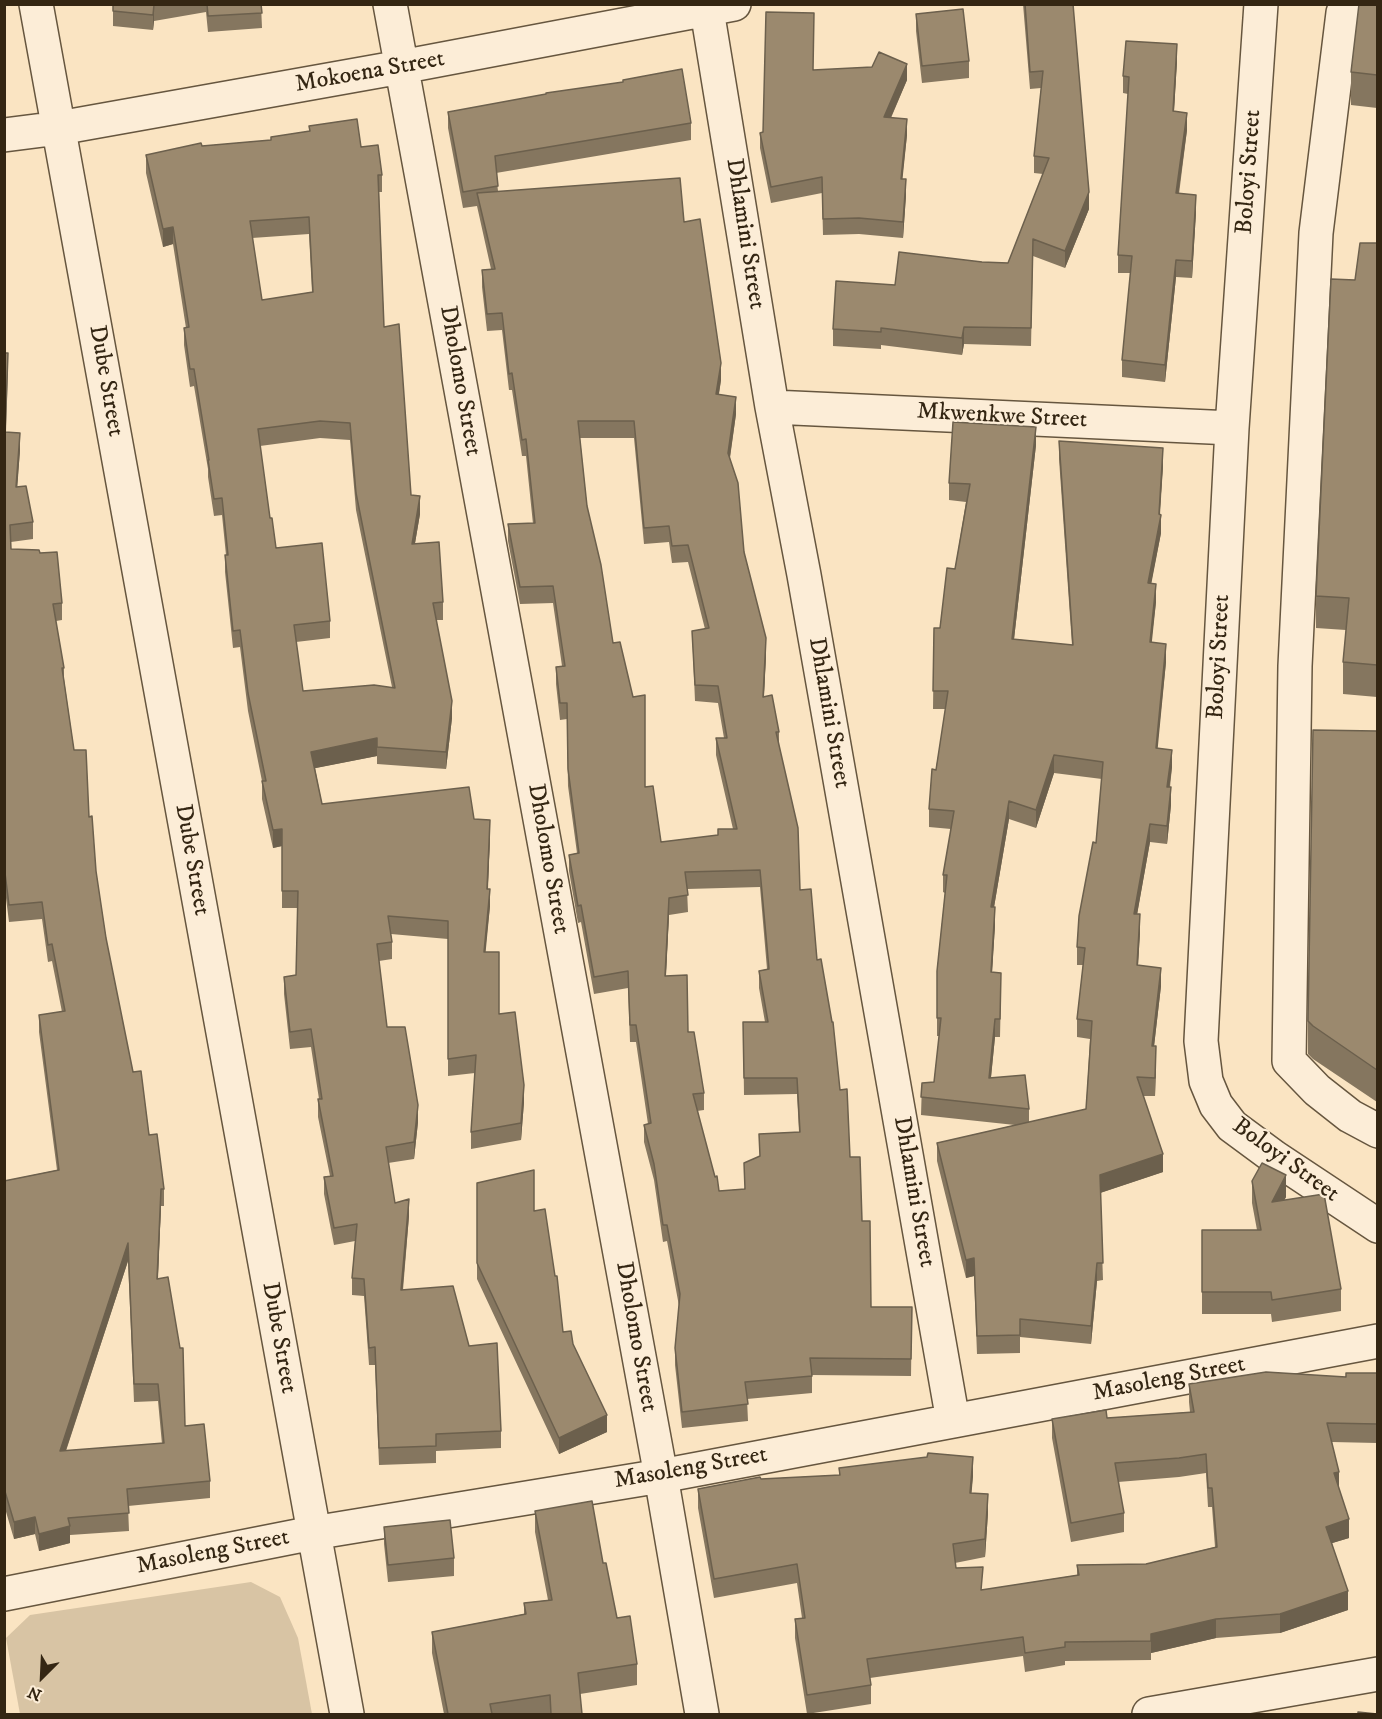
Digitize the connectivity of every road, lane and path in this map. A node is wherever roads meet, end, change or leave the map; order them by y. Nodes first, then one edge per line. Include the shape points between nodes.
1 (36, 4) edge
2 (390, 4) edge
3 (1261, 4) edge
4 (1346, 4) edge
5 (716, 6) edge
6 (401, 67) junction
7 (59, 128) junction
8 (4, 135) edge
9 (772, 407) junction
10 (1232, 428) junction
11 (1377, 1131) edge
12 (1377, 1226) edge
13 (1377, 1341) edge
14 (953, 1421) junction
15 (661, 1476) junction
16 (313, 1533) junction
17 (4, 1594) edge
18 (1377, 1674) edge
19 (347, 1714) edge
20 (702, 1714) edge
21 (1149, 1714) edge

1 - 7 street, Dube Street
2 - 6 street, Dholomo Street
3 - 10 street, Boloyi Street
4 - 11 street via 1316,233 1295,666 1289,1062 1350,1116
5 - 6 street, Mokoena Street
5 - 9 street, Dhlamini Street
6 - 7 street, Mokoena Street
6 - 15 street, Dholomo Street
7 - 8 street, Mokoena Street
7 - 16 street, Dube Street
9 - 10 street, Mkwenkwe Street
9 - 14 street, Dhlamini Street
10 - 12 street, Boloyi Street via 1201,1041 1206,1081 1216,1105 1232,1126
13 - 14 street, Masoleng Street
14 - 15 street, Masoleng Street
15 - 16 street, Masoleng Street
15 - 20 street, Dholomo Street
16 - 17 street, Masoleng Street
16 - 19 street, Dube Street
18 - 21 street

